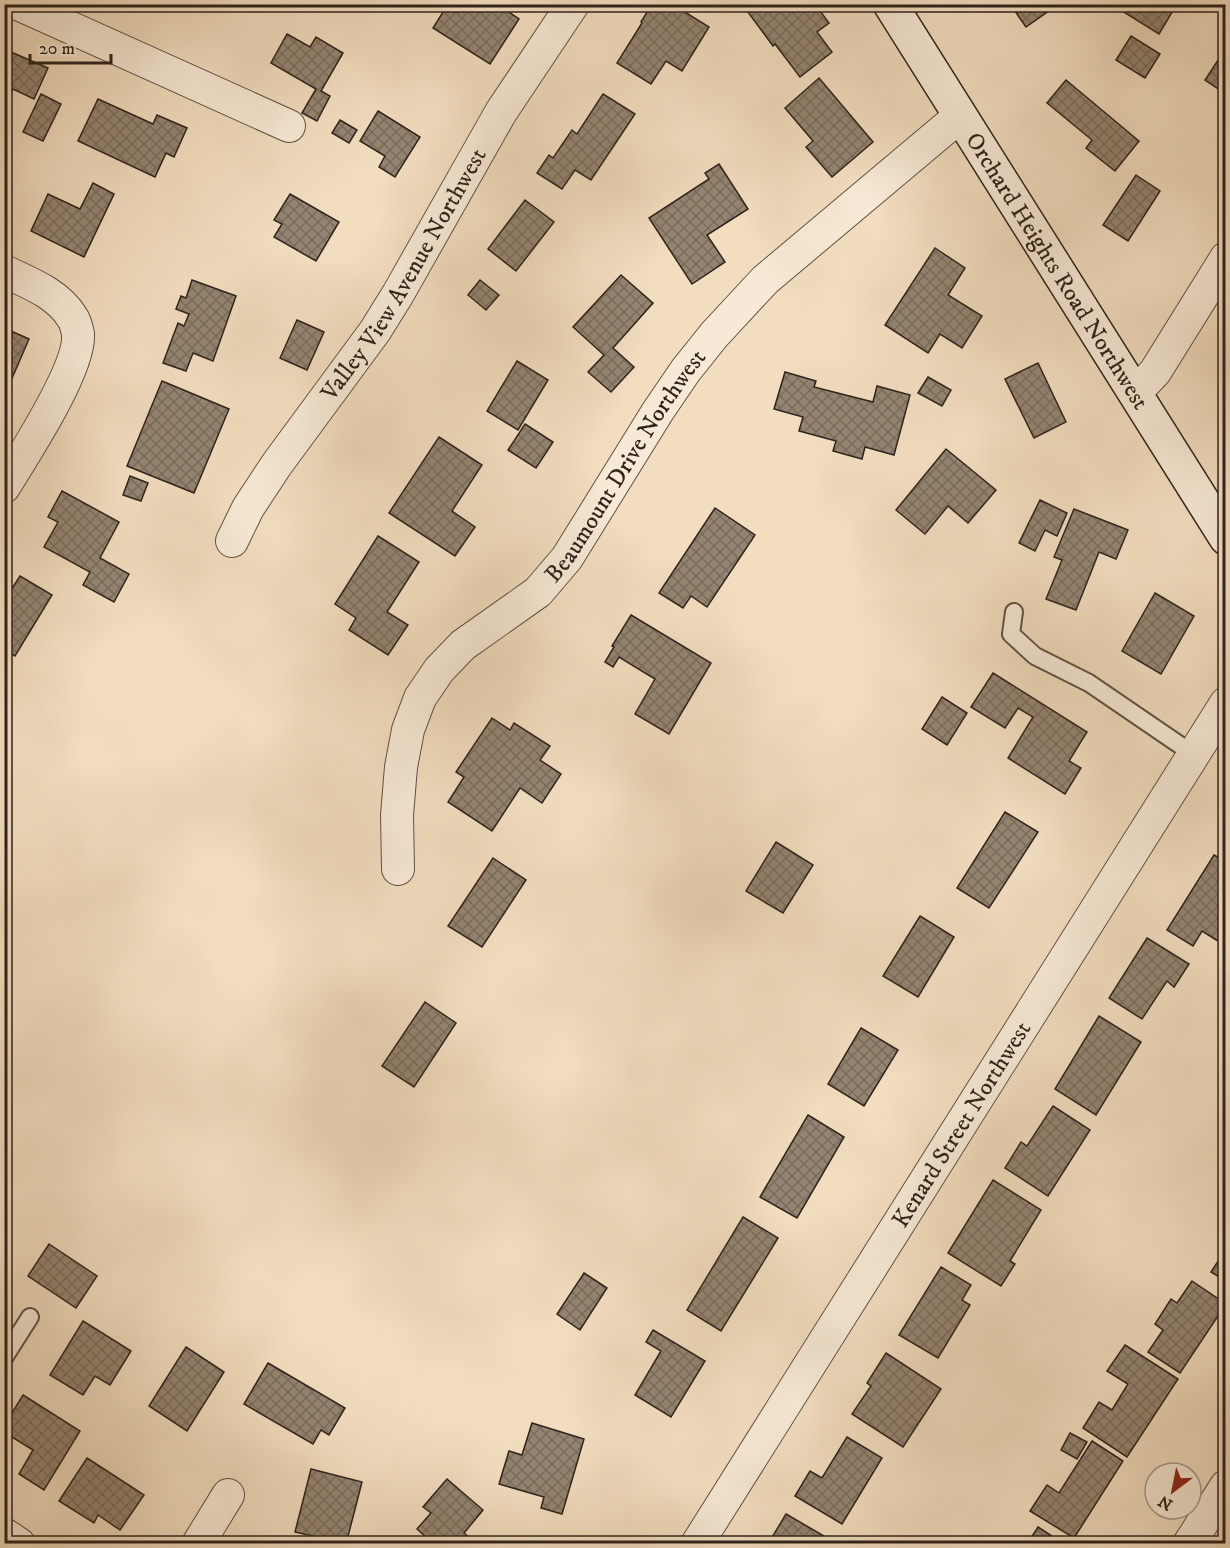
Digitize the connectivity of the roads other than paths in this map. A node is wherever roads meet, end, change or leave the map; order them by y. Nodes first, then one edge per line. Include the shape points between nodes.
1 (18, 4) edge
2 (573, 4) edge
3 (890, 4) edge
4 (960, 116) junction
5 (289, 126) dead end
6 (1226, 258) edge
7 (4, 271) edge
8 (1135, 393) junction
9 (4, 487) edge
10 (1226, 538) edge
11 (232, 541) dead end
12 (1014, 612) dead end
13 (1226, 703) edge
14 (1193, 754) junction
15 (399, 869) dead end
16 (30, 1317) dead end
17 (4, 1358) edge
18 (1226, 1486) edge
19 (228, 1495) dead end
20 (4, 1534) edge
21 (19, 1544) edge
22 (198, 1544) edge
23 (697, 1544) edge
24 (1189, 1544) edge

1 - 5 street
2 - 11 street, Valley View Avenue Northwest via 501,112 375,331 277,464
3 - 4 main road, Orchard Heights Road Northwest
4 - 8 main road, Orchard Heights Road Northwest
4 - 15 street, Beaumount Drive Northwest via 757,288 686,370 567,558 538,592 463,645 438,670 420,698 408,730 397,815
6 - 8 street via 1155,372
7 - 9 street via 46,291 63,305 74,319 78,335 66,377
8 - 10 main road, Orchard Heights Road Northwest
12 - 14 lane via 1011,634 1035,656 1089,683
13 - 14 street, Kenard Street Northwest
14 - 23 street, Kenard Street Northwest
16 - 17 lane
18 - 24 street
19 - 22 street
20 - 21 street

